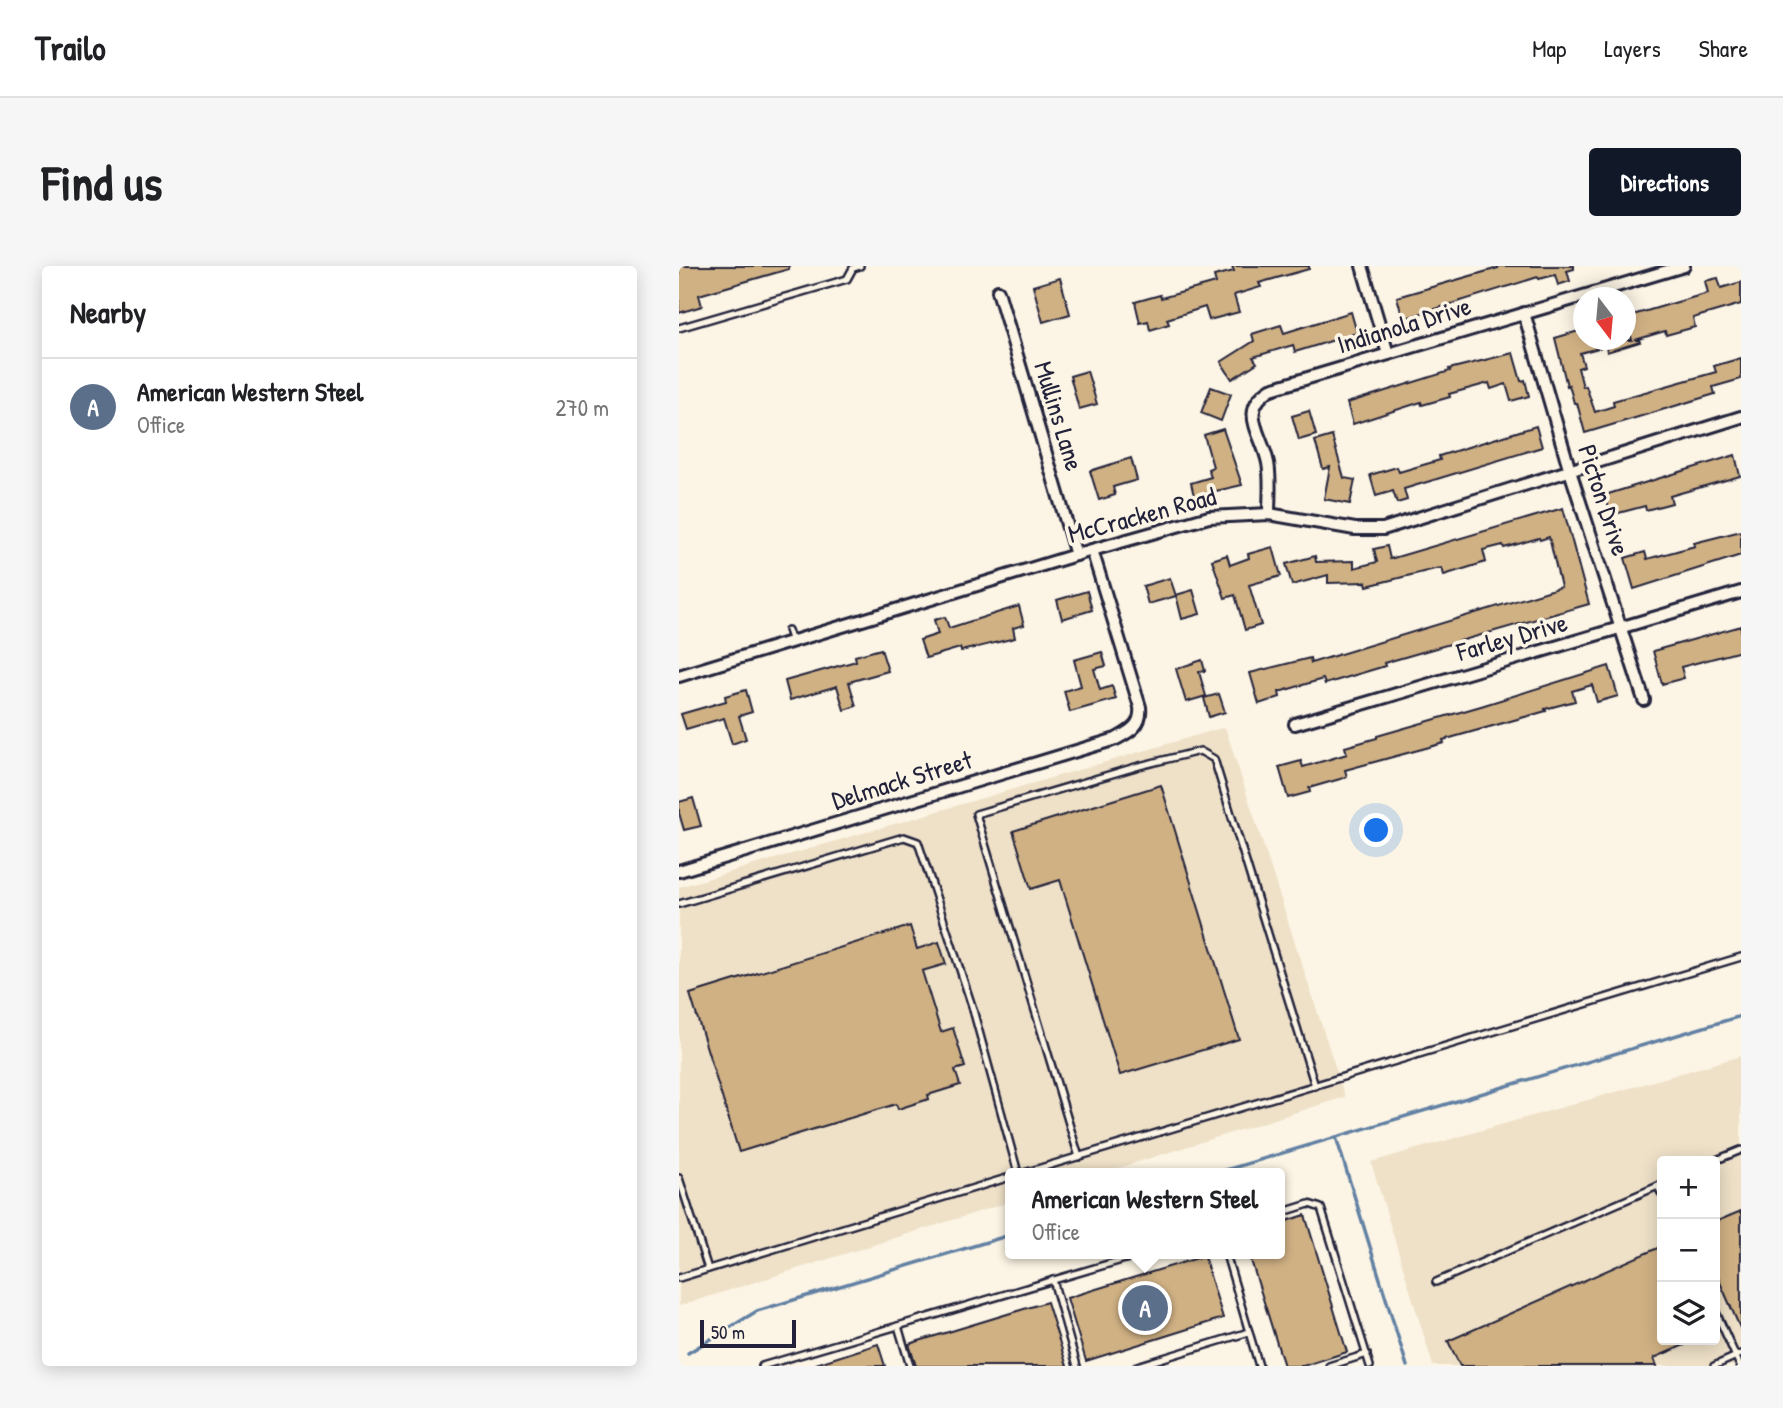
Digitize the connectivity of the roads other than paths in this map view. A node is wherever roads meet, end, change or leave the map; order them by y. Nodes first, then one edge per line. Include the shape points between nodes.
1 (860, 266) edge
2 (1362, 266) edge
3 (1682, 267) edge
4 (997, 291) dead end
5 (1524, 313) junction
6 (679, 328) edge
7 (1388, 354) junction
8 (1741, 418) edge
9 (1570, 471) junction
10 (1269, 514) junction
11 (1092, 550) junction
12 (1076, 555) junction
13 (1741, 592) edge
14 (1622, 629) junction
15 (679, 676) edge
16 (1644, 699) dead end
17 (1295, 724) dead end
18 (679, 872) edge
19 (679, 904) edge
20 (1741, 957) edge
21 (1315, 1086) junction
22 (1741, 1150) edge
23 (1079, 1157) junction
24 (1720, 1159) edge
25 (1018, 1168) edge
26 (1041, 1168) edge
27 (679, 1178) edge
28 (1005, 1179) edge
29 (1657, 1186) edge
30 (1285, 1211) edge
31 (1125, 1259) edge
32 (1227, 1259) edge
33 (708, 1269) junction
34 (679, 1278) edge
35 (1053, 1280) junction
36 (1437, 1282) dead end
37 (1720, 1320) edge
38 (898, 1326) junction
39 (1249, 1332) junction
40 (1367, 1354) junction
41 (1738, 1355) edge
42 (792, 1357) junction
43 (762, 1366) edge
44 (795, 1366) edge
45 (910, 1366) edge
46 (1077, 1366) edge
47 (1137, 1366) edge
48 (1259, 1366) edge
49 (1329, 1366) edge
50 (1370, 1366) edge
51 (1714, 1366) edge
52 (1740, 1366) edge

1 - 6 lane via 846,279
2 - 7 street
3 - 5 street, Indianola Drive
4 - 12 street, Mullins Lane
5 - 7 street, Indianola Drive
5 - 9 street, Picton Drive
7 - 10 street, Indianola Drive via 1259,396 1253,405 1254,418 1268,464
8 - 9 street, McCracken Road
9 - 10 street, McCracken Road via 1383,529 1355,529
9 - 14 street, Picton Drive
10 - 11 street, McCracken Road via 1209,517
11 - 12 street, McCracken Road
11 - 18 street, Delmack Street via 1140,707 1136,727 1116,739
12 - 15 street, McCracken Road via 790,636
13 - 14 street, Farley Drive
14 - 16 street, Picton Drive
14 - 17 street, Farley Drive
19 - 25 lane via 904,837 918,842 972,1006
20 - 21 lane
21 - 23 lane
21 - 23 lane via 1214,759 1200,751 976,814
22 - 24 lane
23 - 26 lane
27 - 33 lane
28 - 33 lane
29 - 36 lane
30 - 40 lane via 1309,1204 1321,1208
31 - 35 lane
32 - 39 lane
33 - 34 lane
35 - 38 lane
35 - 46 lane
37 - 41 lane
38 - 42 lane
38 - 45 lane
39 - 47 lane
39 - 48 lane
40 - 49 lane
40 - 50 lane
41 - 51 lane
41 - 52 lane
42 - 43 lane
42 - 44 lane

